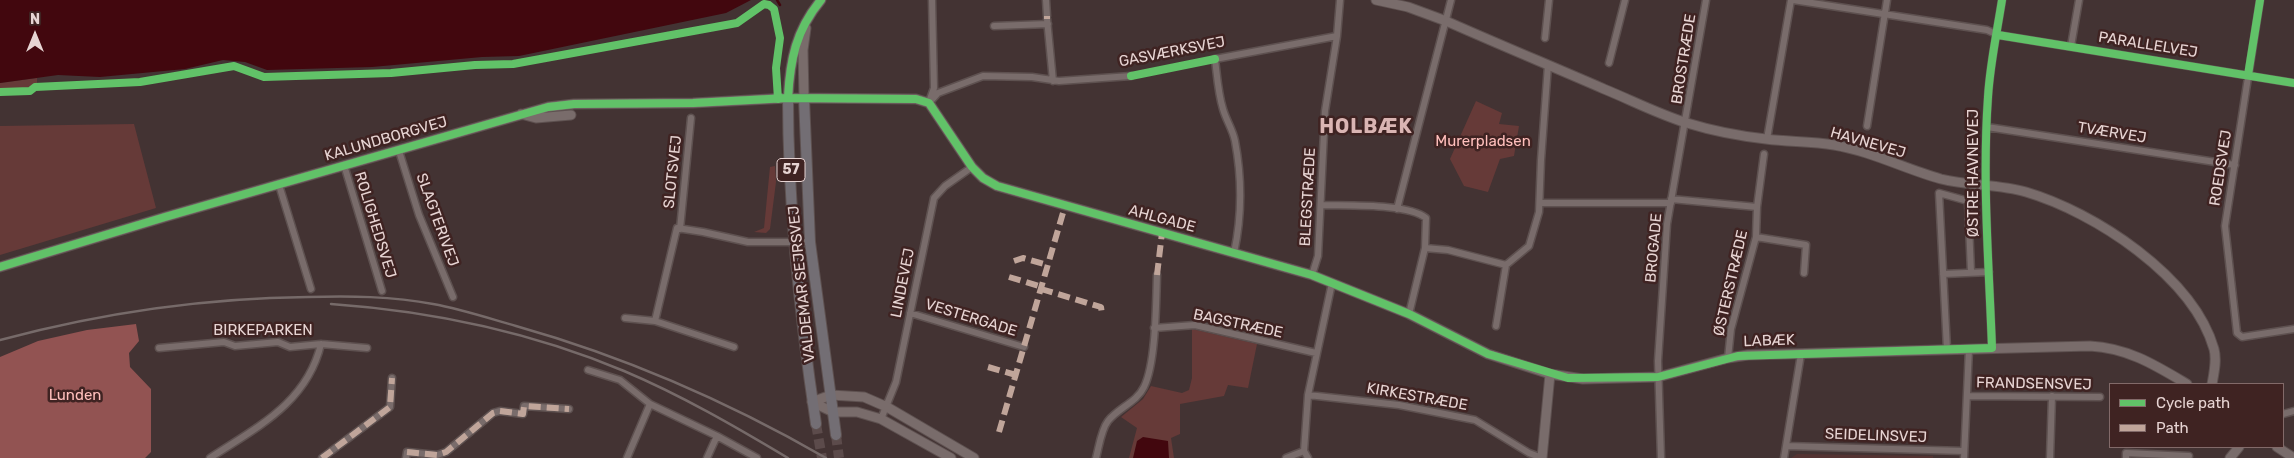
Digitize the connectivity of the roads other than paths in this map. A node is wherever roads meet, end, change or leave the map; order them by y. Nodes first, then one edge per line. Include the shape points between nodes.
1 (821, 0) edge
2 (932, 0) edge
3 (1046, 0) edge
4 (1340, 0) edge
5 (1376, 0) edge
6 (1451, 0) edge
7 (1549, 0) edge
8 (1625, 0) edge
9 (1706, 0) edge
10 (1792, 0) edge
11 (1887, 0) edge
12 (2002, 0) edge
13 (2079, 0) edge
14 (2260, 0) edge
15 (1885, 13) junction
16 (1047, 20) junction
17 (1446, 21) junction
18 (807, 22) junction
19 (994, 26) dead end
20 (1998, 35) junction
21 (1337, 36) junction
22 (1545, 38) dead end
23 (2071, 46) junction
24 (1609, 63) dead end
25 (1548, 65) junction
26 (2248, 75) junction
27 (1131, 76) dead end
28 (1053, 81) junction
29 (2294, 82) edge
30 (788, 98) junction
31 (804, 98) junction
32 (929, 103) junction
33 (520, 114) junction
34 (571, 115) dead end
35 (691, 118) dead end
36 (1686, 123) junction
37 (1867, 126) dead end
38 (1987, 126) junction
39 (1767, 139) junction
40 (399, 151) junction
41 (1764, 154) dead end
42 (344, 165) junction
43 (2234, 165) junction
44 (972, 167) junction
45 (279, 185) junction
46 (1986, 187) junction
47 (1671, 201) junction
48 (1540, 203) junction
49 (1321, 205) junction
50 (1757, 207) junction
51 (1397, 209) junction
52 (678, 228) junction
53 (1756, 237) junction
54 (795, 242) junction
55 (810, 242) junction
56 (1425, 248) junction
57 (1234, 253) junction
58 (1506, 265) junction
59 (0, 267) edge
60 (1971, 272) junction
61 (1989, 272) junction
62 (1804, 273) dead end
63 (1943, 274) junction
64 (1157, 275) dead end
65 (1312, 275) junction
66 (1332, 283) junction
67 (310, 289) dead end
68 (382, 291) dead end
69 (453, 297) dead end
70 (910, 313) junction
71 (1409, 314) junction
72 (625, 318) dead end
73 (655, 320) junction
74 (1496, 326) dead end
75 (1154, 328) junction
76 (2294, 329) edge
77 (321, 344) junction
78 (734, 347) dead end
79 (1024, 347) dead end
80 (159, 348) dead end
81 (367, 348) dead end
82 (1992, 348) junction
83 (1947, 349) junction
84 (1969, 349) junction
85 (1316, 353) junction
86 (1801, 354) junction
87 (1728, 358) junction
88 (588, 370) dead end
89 (1550, 374) junction
90 (1658, 376) junction
91 (392, 378) dead end
92 (2185, 383) edge
93 (2212, 383) edge
94 (831, 395) junction
95 (1308, 395) junction
96 (1967, 396) junction
97 (2052, 396) junction
98 (2100, 397) dead end
99 (812, 402) junction
100 (650, 404) junction
101 (887, 407) junction
102 (569, 410) dead end
103 (832, 412) junction
104 (881, 419) junction
105 (816, 424) tunnel mouth
106 (836, 435) tunnel mouth
107 (717, 436) junction
108 (1786, 446) junction
109 (2238, 448) edge
110 (2279, 448) edge
111 (1304, 451) junction
112 (1964, 455) edge
113 (2189, 456) dead end
114 (210, 458) edge
115 (322, 458) edge
116 (406, 458) edge
117 (627, 458) edge
118 (707, 458) edge
119 (756, 458) edge
120 (951, 458) edge
121 (974, 458) edge
122 (1096, 458) edge
123 (1286, 458) edge
124 (1308, 458) edge
125 (1542, 458) edge
126 (1661, 458) edge
127 (1784, 458) edge
128 (2050, 458) edge
129 (2126, 458) edge
130 (2230, 458) edge
131 (2294, 458) edge

1 - 18 street
2 - 32 street via 934,88
3 - 16 street
4 - 21 street, BLEGSTRÆDE
5 - 17 street, HAVNEVEJ
6 - 17 street
7 - 22 street
8 - 24 street
9 - 36 street, BROSTRÆDE
10 - 15 street, PARALLELVEJ
10 - 39 street
11 - 15 street
12 - 20 street, ØSTRE HAVNEVEJ
13 - 23 street
14 - 26 street, ROEDSVEJ
15 - 20 street, PARALLELVEJ via 1987,30
15 - 37 street
16 - 19 street
16 - 28 street
17 - 25 street, HAVNEVEJ
17 - 51 street
18 - 30 street via 794,49
18 - 31 street via 803,50
20 - 23 street, PARALLELVEJ
20 - 38 street, ØSTRE HAVNEVEJ via 1989,87
21 - 49 street, BLEGSTRÆDE via 1325,111
21 - 57 street, GASVÆRKSVEJ via 1215,59 1223,109 1235,139 1240,189 1240,226
23 - 26 street, PARALLELVEJ
25 - 36 street, HAVNEVEJ
25 - 48 street
26 - 29 street, PARALLELVEJ
26 - 43 street, ROEDSVEJ
27 - 28 street, GASVÆRKSVEJ
28 - 32 street, GASVÆRKSVEJ via 983,76 938,93
30 - 31 street
30 - 33 street, KALUNDBORGVEJ via 574,104
30 - 54 main road, VALDEMAR SEJRSVEJ / 57
31 - 32 street via 916,99
31 - 55 main road, VALDEMAR SEJRSVEJ / 57
32 - 44 street, AHLGADE
33 - 34 street via 536,118
33 - 40 street, KALUNDBORGVEJ
35 - 52 street, SLOTSVEJ
36 - 39 street, HAVNEVEJ
36 - 47 street, BROGADE
38 - 43 street, TVÆRVEJ
38 - 46 street, ØSTRE HAVNEVEJ
39 - 46 street, HAVNEVEJ via 1835,145 1940,179
40 - 42 street, KALUNDBORGVEJ
40 - 69 street, SLAGTERIVEJ via 419,215
41 - 50 street, ØSTERSTRÆDE
42 - 45 street, KALUNDBORGVEJ
42 - 68 street, ROLIGHEDSVEJ
43 - 76 street, ROEDSVEJ via 2224,235 2236,331 2242,337
44 - 57 street, AHLGADE via 996,186
44 - 70 street, LINDEVEJ via 934,198
45 - 59 street, KALUNDBORGVEJ
45 - 67 street
46 - 61 street, ØSTRE HAVNEVEJ
46 - 93 street, HAVNEVEJ via 2018,190 2055,202 2097,223 2149,259 2171,281 2208,335 2214,350
47 - 48 street
47 - 50 street
47 - 90 street, BROGADE
48 - 58 street via 1529,246
49 - 51 street
49 - 65 street, BLEGSTRÆDE via 1318,256
50 - 53 street, ØSTERSTRÆDE
51 - 56 street via 1420,213 1426,218
52 - 54 street via 748,242
52 - 73 street, SLOTSVEJ
53 - 62 street via 1806,245
53 - 87 street, ØSTERSTRÆDE via 1731,330
54 - 55 street
54 - 99 main road, VALDEMAR SEJRSVEJ / 57
55 - 94 main road, VALDEMAR SEJRSVEJ / 57
56 - 58 street via 1448,250
56 - 71 street
57 - 65 street, AHLGADE
58 - 74 street
60 - 61 street
60 - 63 street
60 - 63 street via 1968,201 1940,193
61 - 82 street, ØSTRE HAVNEVEJ
63 - 83 street
64 - 75 street
65 - 66 street, AHLGADE
66 - 71 street, AHLGADE
66 - 85 street
70 - 79 street, VESTERGADE
70 - 101 street, LINDEVEJ via 896,382
71 - 89 street, AHLGADE via 1488,354
72 - 73 street
73 - 78 street
75 - 85 street, BAGSTRÆDE via 1195,325
75 - 122 street via 1144,387 1107,422
77 - 80 street, BIRKEPARKEN via 290,347 278,342 235,346 224,342
77 - 81 street, BIRKEPARKEN
77 - 114 street via 311,373 296,396
82 - 84 street, LABÆK
82 - 92 street, LABÆK via 2090,346 2118,349 2146,359
83 - 84 street, LABÆK
83 - 86 street, LABÆK
84 - 96 street
85 - 95 street
86 - 87 street, LABÆK
86 - 108 street
87 - 90 street, LABÆK
88 - 100 street via 620,380
89 - 90 street, LABÆK via 1583,379
89 - 125 street
90 - 126 street, BROGADE
91 - 115 street via 390,407
94 - 99 street
94 - 101 street via 859,396
94 - 103 main road, VALDEMAR SEJRSVEJ / 57
95 - 111 street
95 - 125 street, KIRKESTRÆDE via 1416,408 1475,420
96 - 97 street, FRANDSENSVEJ
96 - 112 street
97 - 98 street, FRANDSENSVEJ
97 - 128 street
99 - 103 street
99 - 105 main road, VALDEMAR SEJRSVEJ / 57
100 - 107 street
100 - 117 street
101 - 104 street, LINDEVEJ
101 - 121 street
102 - 116 street via 524,406 523,414 500,411 446,452 437,455 406,452
103 - 104 street via 857,412
103 - 106 main road, VALDEMAR SEJRSVEJ / 57
104 - 120 street
107 - 118 street
107 - 119 street
108 - 112 street, SEIDELINSVEJ
108 - 127 street
109 - 130 street
110 - 131 street
111 - 123 street
111 - 124 street
113 - 129 street via 2126,453

